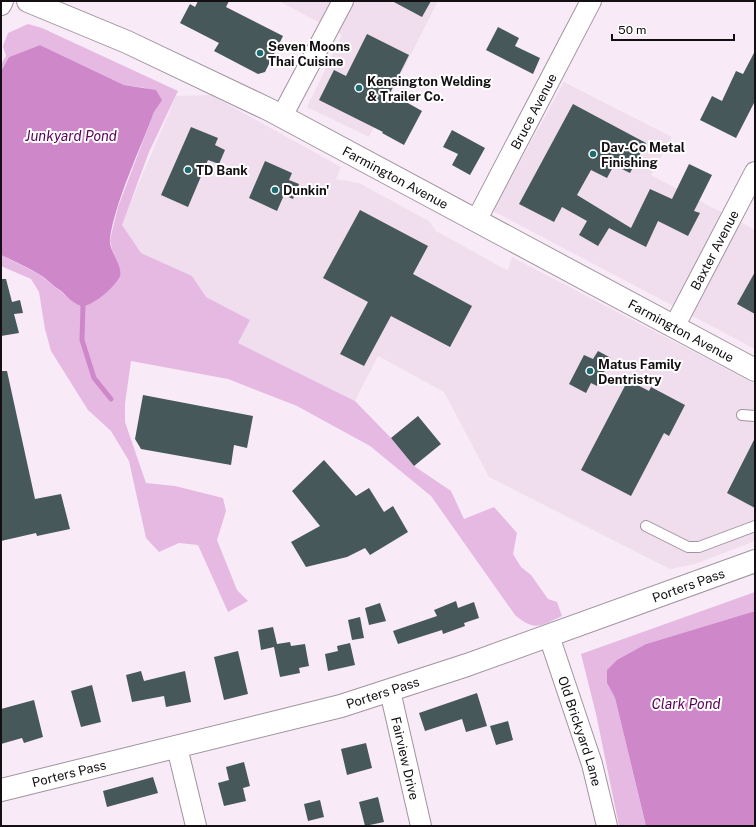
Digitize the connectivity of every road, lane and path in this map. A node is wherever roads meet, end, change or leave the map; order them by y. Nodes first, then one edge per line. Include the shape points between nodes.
1 (3, 1) edge
2 (28, 1) edge
3 (342, 1) edge
4 (591, 1) edge
5 (1, 4) edge
6 (282, 116) junction
7 (755, 172) edge
8 (476, 221) junction
9 (674, 327) junction
10 (755, 370) edge
11 (742, 415) dead end
12 (755, 416) edge
13 (646, 526) dead end
14 (755, 526) edge
15 (755, 561) edge
16 (549, 636) junction
17 (390, 691) junction
18 (177, 747) junction
19 (1, 790) edge
20 (196, 826) edge
21 (421, 826) edge
22 (607, 826) edge

1 - 5 street
2 - 6 main road, Farmington Avenue via 162,58
3 - 6 street
4 - 8 street, Bruce Avenue
6 - 8 main road, Farmington Avenue
7 - 9 street, Baxter Avenue
8 - 9 main road, Farmington Avenue
9 - 10 main road, Farmington Avenue
11 - 12 lane
13 - 14 lane via 688,547 699,547
15 - 16 main road, Porters Pass
16 - 17 main road, Porters Pass
16 - 22 street, Old Brickyard Lane via 588,751
17 - 18 main road, Porters Pass via 341,706
17 - 21 street, Fairview Drive
18 - 19 main road, Porters Pass
18 - 20 street

